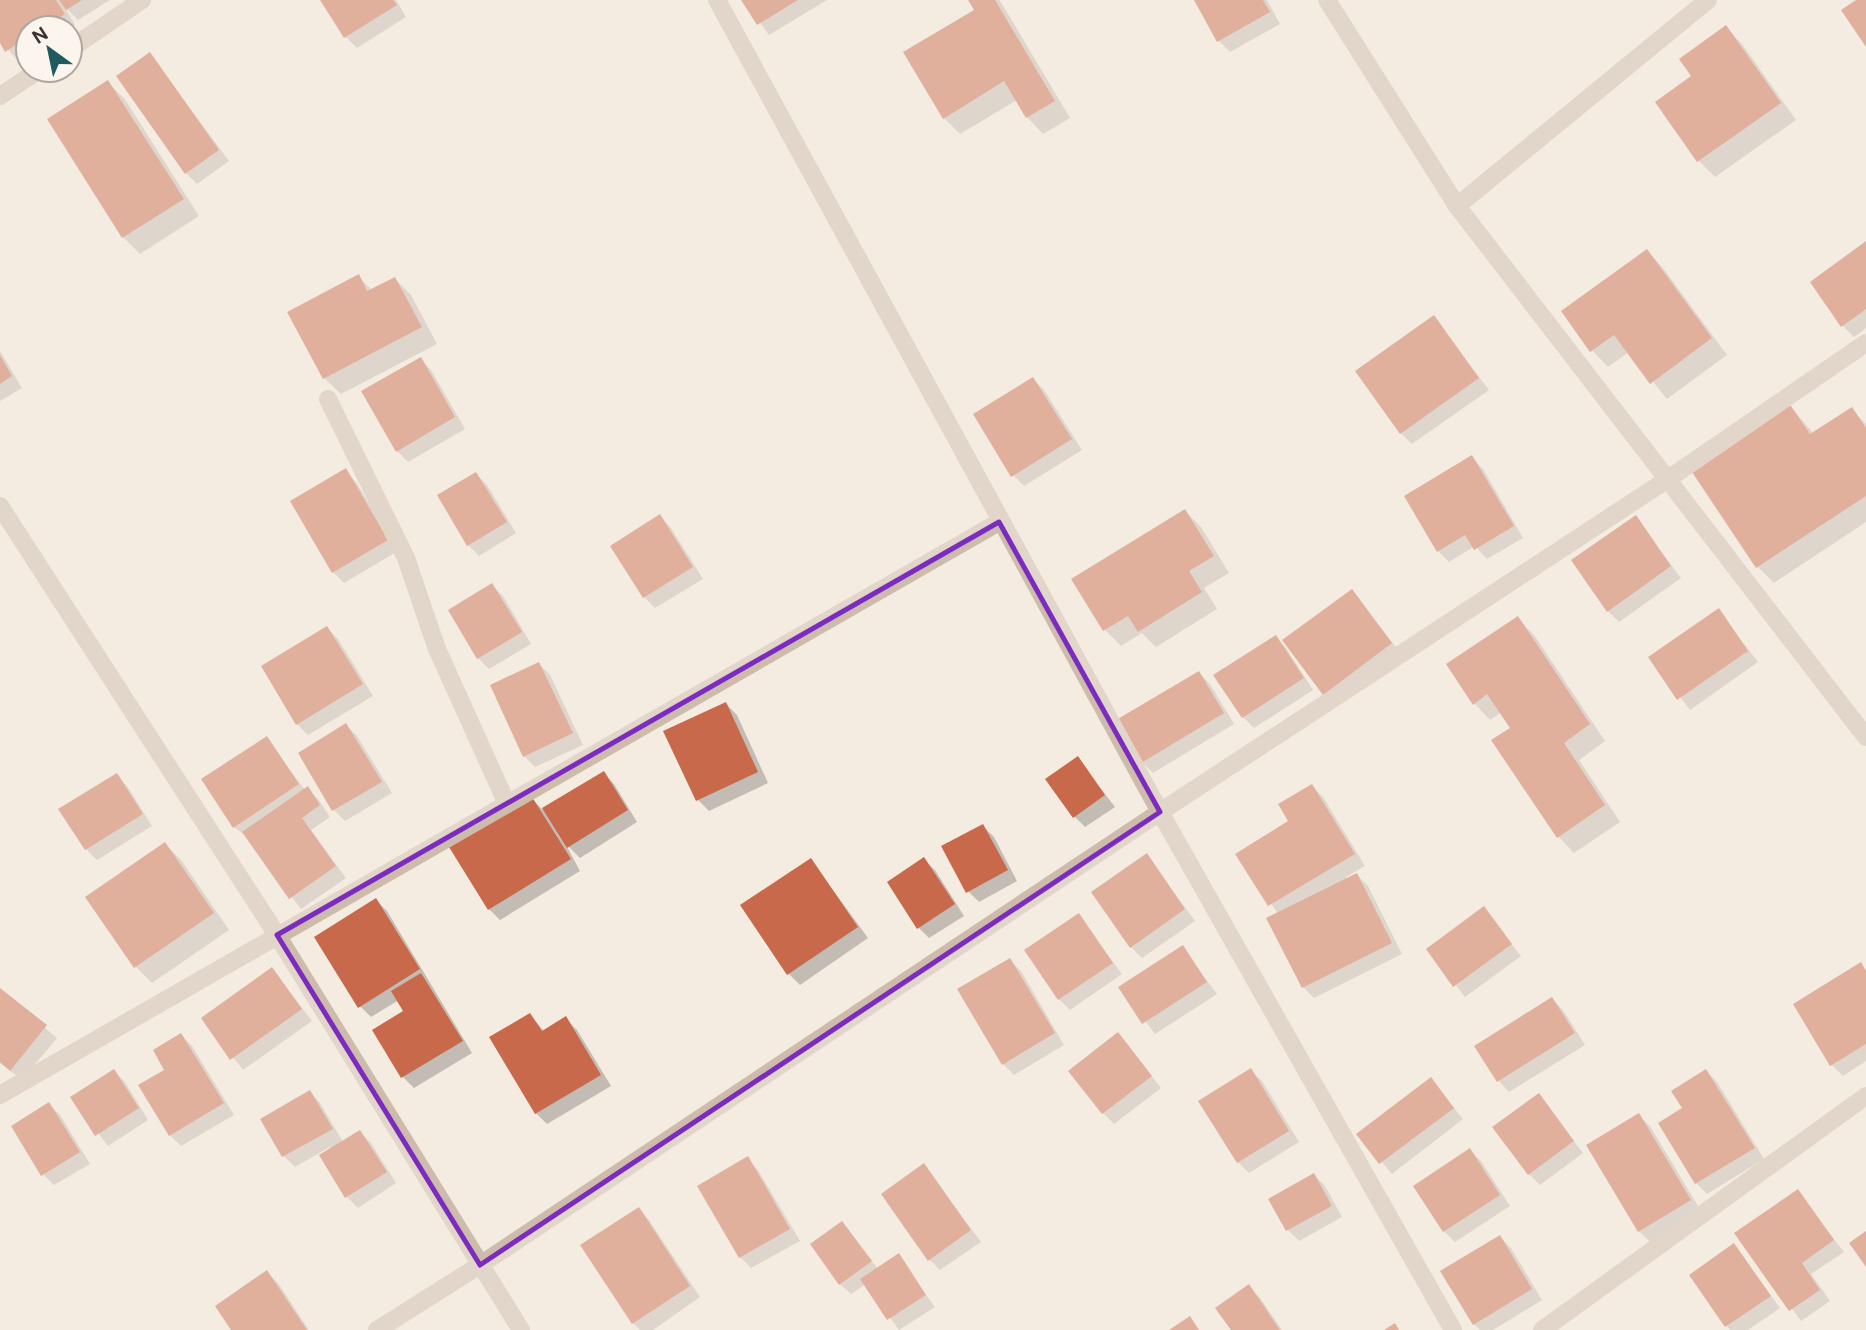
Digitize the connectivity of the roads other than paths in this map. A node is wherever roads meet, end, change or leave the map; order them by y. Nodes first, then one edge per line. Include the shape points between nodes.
1 (142, 0) edge
2 (717, 0) edge
3 (1327, 0) edge
4 (1708, 0) edge
5 (84, 39) edge
6 (18, 84) edge
7 (0, 96) edge
8 (1457, 206) junction
9 (1866, 343) edge
10 (328, 399) dead end
11 (1668, 479) junction
12 (0, 506) edge
13 (999, 522) junction
14 (1866, 737) edge
15 (507, 804) junction
16 (1160, 812) junction
17 (277, 935) junction
18 (0, 1095) edge
19 (1866, 1096) edge
20 (480, 1265) junction
21 (377, 1330) edge
22 (521, 1330) edge
23 (1453, 1330) edge
24 (1542, 1330) edge

1 - 5 street
2 - 13 street
3 - 8 street
4 - 8 street
6 - 7 street
8 - 11 street
9 - 11 street
10 - 15 street via 406,558 437,649
11 - 14 street
11 - 16 street
12 - 17 street
13 - 15 street
13 - 16 street
15 - 17 street
16 - 20 street
16 - 23 street
17 - 18 street
17 - 20 street
19 - 24 street
20 - 21 street
20 - 22 street

